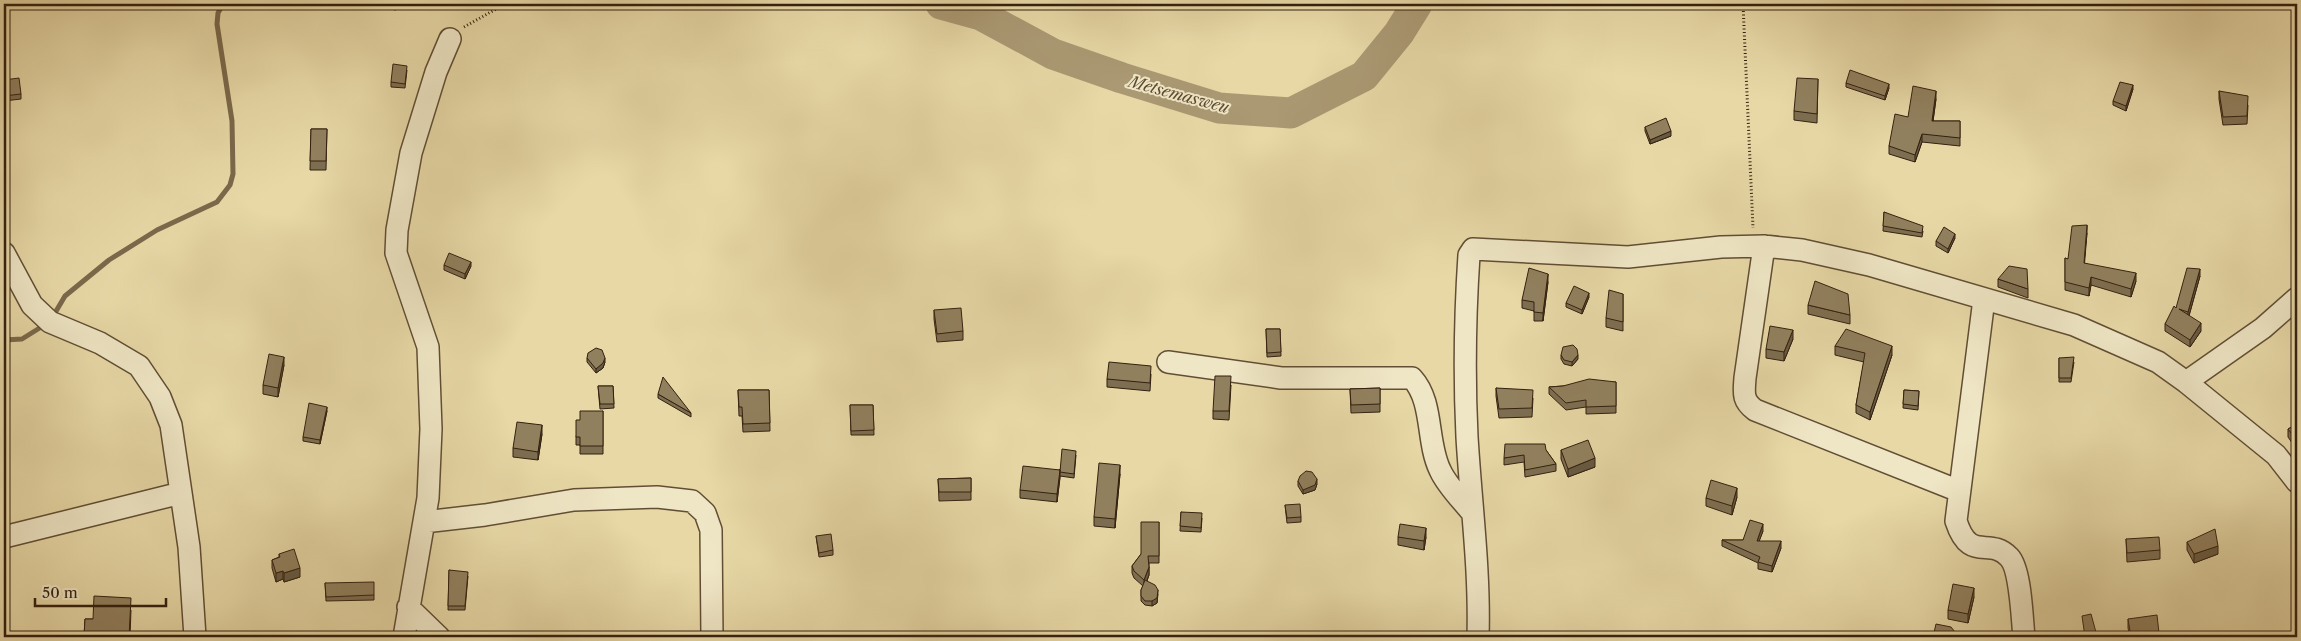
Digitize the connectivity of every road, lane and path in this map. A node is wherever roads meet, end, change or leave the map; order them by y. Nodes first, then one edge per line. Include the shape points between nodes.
1 (505, 4) edge
2 (1743, 4) edge
3 (450, 39) joint
4 (1759, 246) junction
5 (4, 253) edge
6 (2297, 298) edge
7 (1984, 299) junction
8 (1168, 362) dead end
9 (2186, 382) junction
10 (2297, 482) edge
11 (1959, 492) junction
12 (181, 493) junction
13 (1473, 514) junction
14 (424, 522) junction
15 (4, 537) edge
16 (408, 607) junction
17 (195, 637) edge
18 (404, 637) edge
19 (439, 637) edge
20 (712, 637) edge
21 (1478, 637) edge
22 (2024, 637) edge

1 - 3 path via 466,25
2 - 4 path
3 - 14 street via 436,72 411,153 396,230 396,253 428,347 431,429
4 - 7 street via 1802,250 1869,265
4 - 11 street via 1745,378 1746,403 1755,410
4 - 13 street via 1628,257 1473,249 1469,255 1465,336
5 - 12 street via 32,305 50,322 100,343 139,366 160,397 171,425
6 - 9 street via 2263,328
7 - 9 street via 2074,324 2158,362
7 - 11 street
8 - 13 street via 1281,378 1412,378 1422,388 1440,471
9 - 10 street via 2276,455
11 - 22 street via 1956,521 1961,538 1972,546 2010,557 2016,573
12 - 15 street
12 - 17 street via 189,547
13 - 21 street via 1478,561
14 - 16 street
14 - 20 street via 574,500 657,497 692,501 705,513 711,530
16 - 18 street
16 - 19 street

